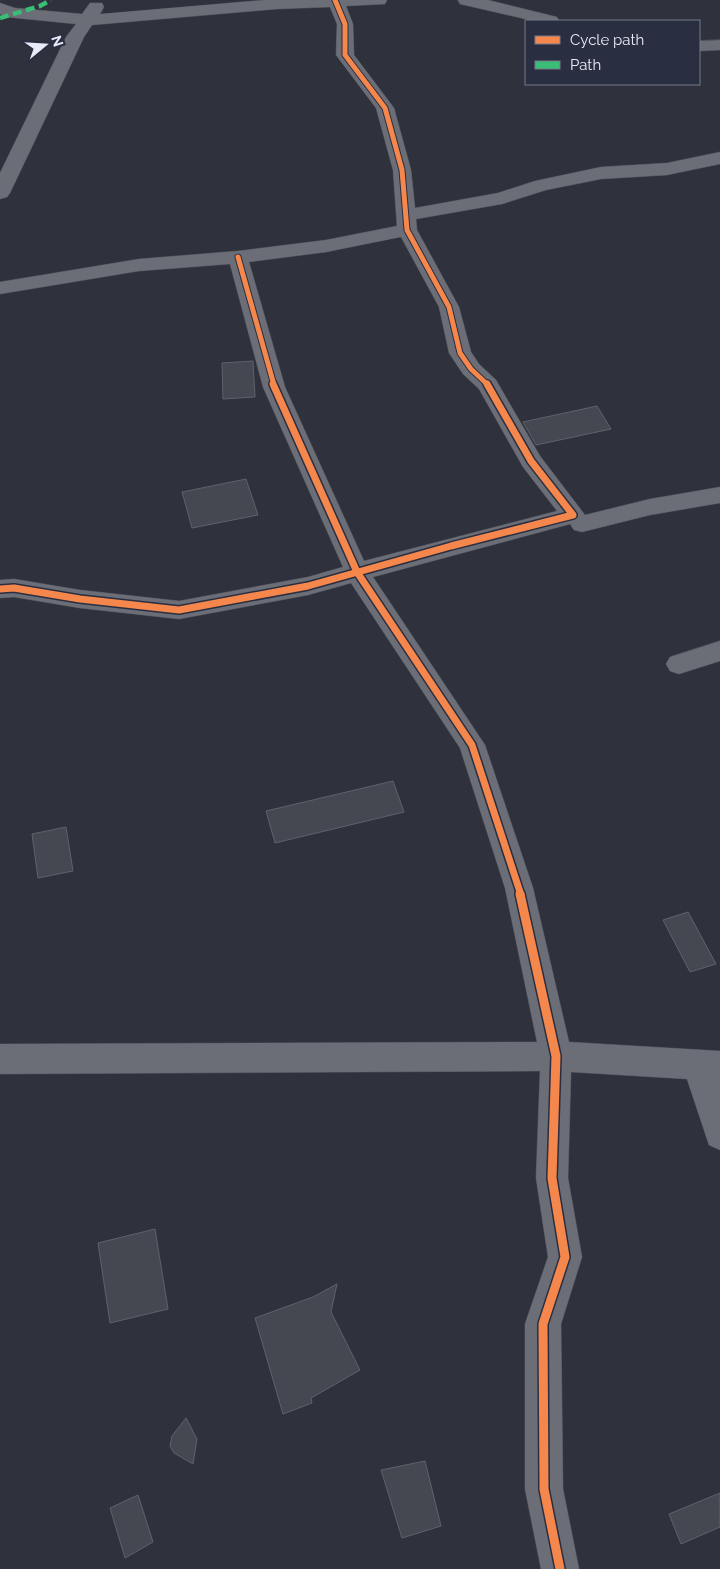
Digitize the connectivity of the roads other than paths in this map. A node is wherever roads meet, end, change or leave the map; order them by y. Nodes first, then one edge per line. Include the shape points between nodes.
1 (102, 0) edge
2 (379, 0) edge
3 (466, 0) edge
4 (336, 1) edge
5 (0, 8) edge
6 (88, 20) junction
7 (548, 20) edge
8 (720, 45) edge
9 (700, 46) edge
10 (720, 158) edge
11 (0, 193) edge
12 (407, 222) junction
13 (238, 257) junction
14 (0, 288) edge
15 (720, 494) edge
16 (582, 524) dead end
17 (357, 572) junction
18 (0, 588) edge
19 (720, 651) edge
20 (679, 664) dead end
21 (556, 1056) junction
22 (0, 1058) edge
23 (709, 1066) edge
24 (720, 1134) edge
25 (560, 1569) edge

1 - 6 street
2 - 4 street
3 - 7 street
4 - 6 street
4 - 12 street via 345,24 345,54 385,108 402,170
5 - 6 street via 12,13
6 - 11 street via 75,37
8 - 9 street
10 - 12 street via 667,170 602,173 542,185
12 - 13 street via 326,246
12 - 17 street via 449,307 460,352 471,369 488,385 531,461 574,514
13 - 14 street via 140,265
13 - 17 street via 274,387
15 - 16 street
17 - 18 street via 308,586 180,610
17 - 21 street via 472,745 519,888
19 - 20 street
21 - 22 street
21 - 23 street
21 - 25 street via 552,1178 565,1257 543,1324 544,1489
23 - 24 street

